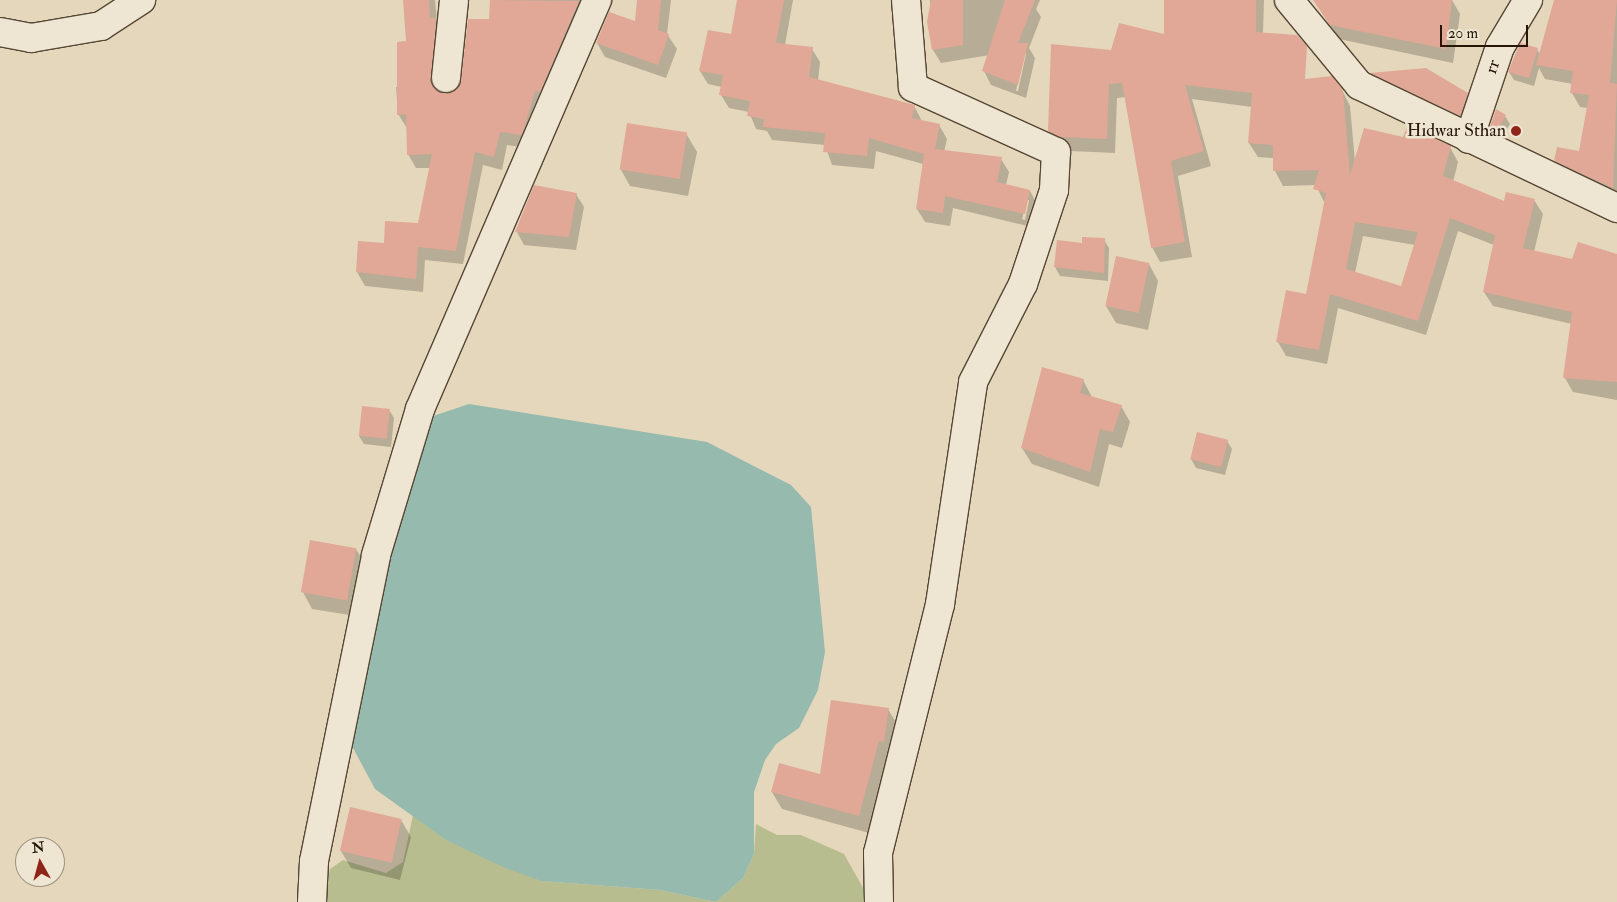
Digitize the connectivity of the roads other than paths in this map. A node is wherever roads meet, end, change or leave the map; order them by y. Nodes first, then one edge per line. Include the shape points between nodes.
1 (141, 0) edge
2 (454, 0) edge
3 (597, 0) edge
4 (906, 0) edge
5 (1289, 0) edge
6 (1528, 0) edge
7 (0, 32) edge
8 (446, 78) dead end
9 (1468, 139) junction
10 (1617, 208) edge
11 (312, 902) edge
12 (879, 902) edge

1 - 7 street via 100,26 31,38
2 - 8 street
3 - 11 street via 420,410 376,555 314,861
4 - 12 street via 913,87 1056,152 1054,190 1023,284 973,382 940,604 878,854
5 - 9 street via 1359,85
6 - 9 street, rr via 1500,47
9 - 10 street

